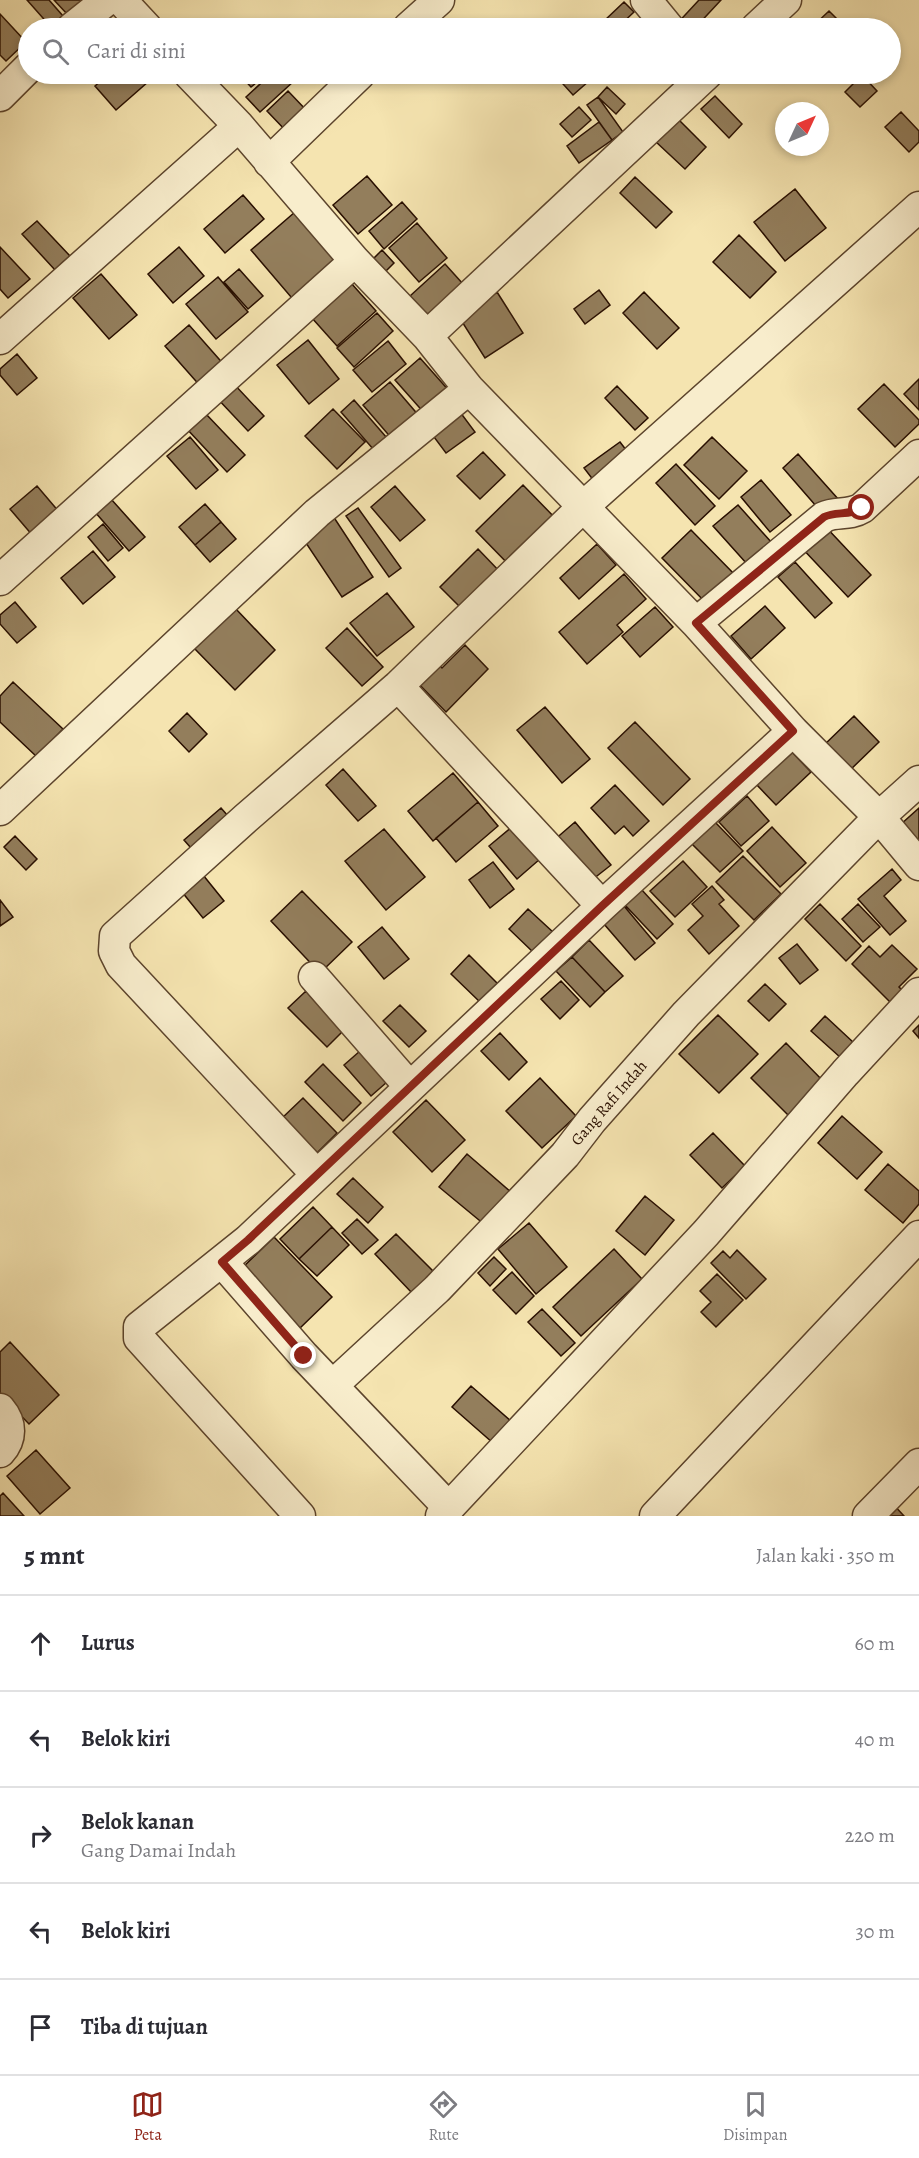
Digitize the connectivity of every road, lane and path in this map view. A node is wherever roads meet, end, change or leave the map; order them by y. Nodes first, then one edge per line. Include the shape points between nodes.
1 (107, 0) edge
2 (120, 0) edge
3 (439, 0) edge
4 (646, 0) edge
5 (786, 0) edge
6 (84, 18) edge
7 (137, 18) edge
8 (419, 18) edge
9 (661, 18) edge
10 (767, 18) edge
11 (18, 78) edge
12 (198, 84) edge
13 (350, 84) edge
14 (696, 84) edge
15 (0, 96) edge
16 (238, 126) junction
17 (269, 162) junction
18 (919, 207) edge
19 (355, 261) junction
20 (427, 336) junction
21 (0, 339) edge
22 (469, 389) junction
23 (919, 455) edge
24 (584, 506) junction
25 (0, 580) edge
26 (696, 623) junction
27 (399, 686) junction
28 (793, 731) junction
29 (919, 781) edge
30 (0, 810) edge
31 (879, 817) junction
32 (919, 865) edge
33 (602, 906) junction
34 (314, 977) dead end
35 (919, 993) edge
36 (410, 1087) junction
37 (317, 1175) junction
38 (919, 1236) edge
39 (222, 1262) junction
40 (333, 1385) junction
41 (0, 1409) edge
42 (0, 1452) edge
43 (919, 1464) edge
44 (444, 1514) edge
45 (300, 1516) edge
46 (655, 1516) edge
47 (868, 1516) edge

1 - 6 street
2 - 7 street
3 - 8 street
4 - 9 street
5 - 10 street
11 - 15 street
12 - 16 street
13 - 17 street
14 - 20 street
16 - 17 street
16 - 21 street
17 - 19 street
18 - 24 street
19 - 20 street
19 - 25 street
20 - 22 street
22 - 24 street
22 - 30 street via 317,513
23 - 26 street via 862,508 824,517
24 - 26 street
24 - 27 street
26 - 28 street
27 - 33 street
27 - 37 street via 115,936 114,951 122,965
28 - 31 street
28 - 33 street
29 - 31 street, Gang Rafi Indah
31 - 32 street
31 - 40 street, Gang Rafi Indah via 686,1014 565,1155 445,1280
33 - 36 street
34 - 36 street
35 - 44 street via 706,1233
36 - 37 street
37 - 39 street
38 - 46 street
39 - 40 street
39 - 45 street via 139,1327 138,1338
40 - 44 street
41 - 42 street via 10,1429 7,1445
43 - 47 street

